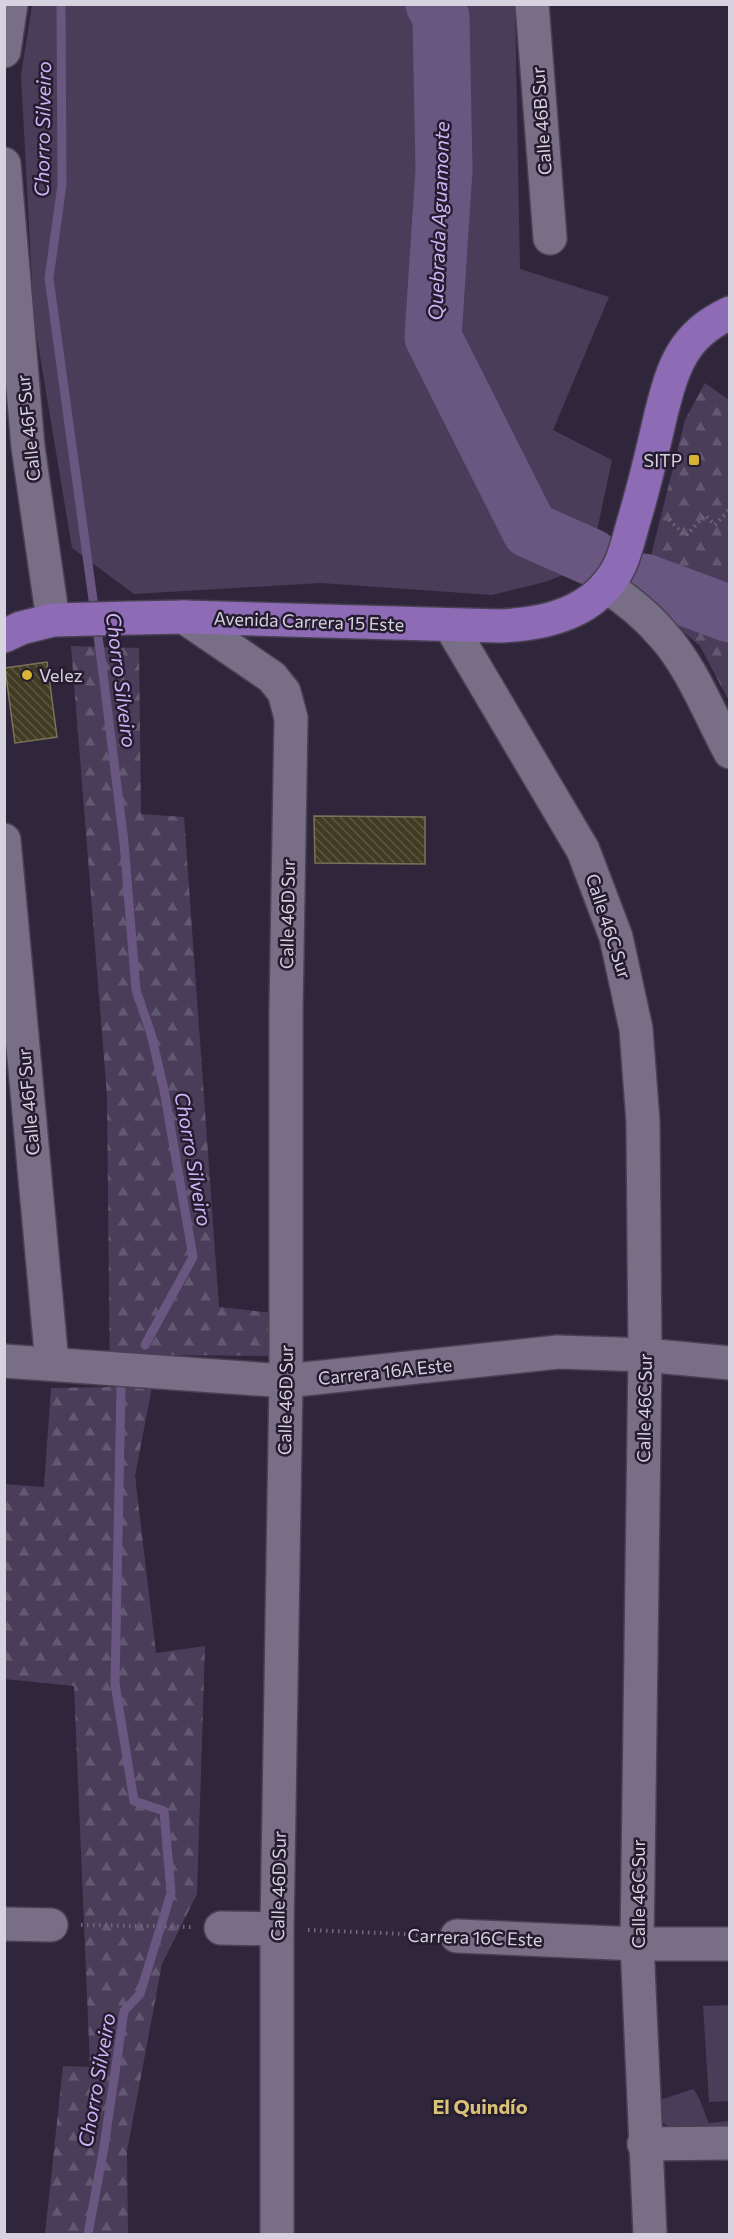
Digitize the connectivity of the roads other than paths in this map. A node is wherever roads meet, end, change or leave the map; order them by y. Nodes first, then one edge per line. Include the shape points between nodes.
1 (11, 4) edge
2 (532, 4) edge
3 (4, 51) edge
4 (4, 164) edge
5 (7, 234) edge
6 (550, 238) dead end
7 (729, 313) edge
8 (16, 438) edge
9 (606, 586) junction
10 (184, 617) junction
11 (63, 620) junction
12 (450, 625) junction
13 (4, 636) edge
14 (729, 752) edge
15 (4, 840) edge
16 (645, 1355) junction
17 (4, 1361) edge
18 (52, 1363) junction
19 (729, 1363) edge
20 (286, 1381) junction
21 (4, 1924) edge
22 (51, 1925) road end
23 (221, 1928) dead end
24 (277, 1929) junction
25 (457, 1936) road end
26 (637, 1944) junction
27 (729, 1944) edge
28 (729, 2143) edge
29 (644, 2144) junction
30 (277, 2235) edge
31 (650, 2235) edge

1 - 3 street
2 - 6 street, Calle 46B Sur
4 - 5 street, Calle 46F Sur
5 - 8 street, Calle 46F Sur
7 - 9 main road, Avenida Carrera 15 Este via 692,339 679,357 670,378 626,551
8 - 11 street, Calle 46F Sur
9 - 12 main road, Avenida Carrera 15 Este via 582,606 557,619 530,625
9 - 14 street via 664,636 693,681
10 - 11 main road, Avenida Carrera 15 Este
10 - 12 main road, Avenida Carrera 15 Este
10 - 20 street, Calle 46D Sur via 272,677 284,692 291,718
11 - 13 main road, Avenida Carrera 15 Este via 21,628
12 - 16 street, Calle 46C Sur via 583,850 616,938 636,1029 641,1076
15 - 18 street, Calle 46F Sur
16 - 19 street, Carrera 16A Este
16 - 20 street, Carrera 16A Este via 558,1352
16 - 26 street, Calle 46C Sur
17 - 18 street, Carrera 16A Este
18 - 20 street, Carrera 16A Este
20 - 24 street, Calle 46D Sur
21 - 22 street
23 - 24 street
24 - 30 street, Calle 46D Sur
25 - 26 street, Carrera 16C Este
26 - 27 street, Carrera 16C Este
26 - 29 street, Calle 46C Sur
28 - 29 street
29 - 31 street, Calle 46C Sur

